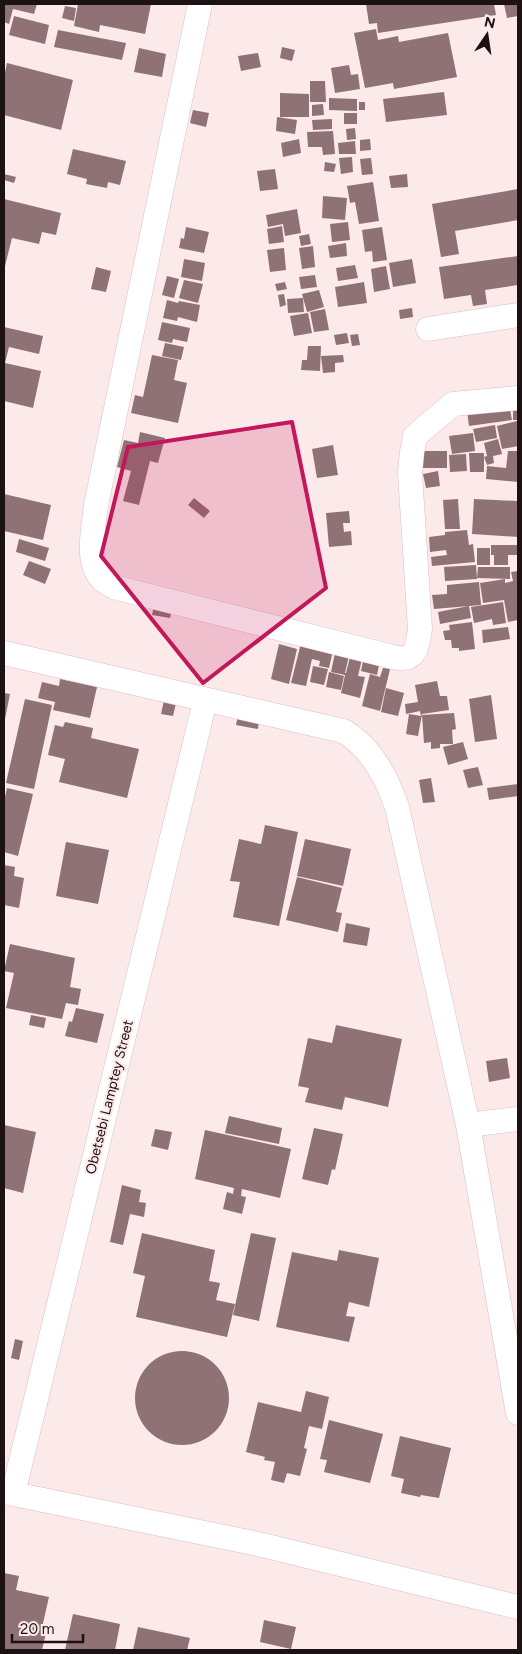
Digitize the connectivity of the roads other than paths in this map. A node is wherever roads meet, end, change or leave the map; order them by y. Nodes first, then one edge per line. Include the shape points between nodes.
1 (200, 4) edge
2 (518, 315) edge
3 (428, 329) dead end
4 (518, 398) edge
5 (4, 653) edge
6 (205, 701) junction
7 (518, 1119) edge
8 (468, 1125) junction
9 (518, 1413) edge
10 (8, 1493) edge
11 (518, 1607) edge

1 - 4 street via 96,505 92,553 94,567 103,580 114,587 393,657 408,658 415,651 420,630 410,473 415,436 453,404
2 - 3 street
5 - 6 street
6 - 8 street via 343,732 359,742 381,772 397,807
6 - 10 street, Obetsebi Lamptey Street
7 - 8 street
8 - 9 street
10 - 11 street via 258,1544

